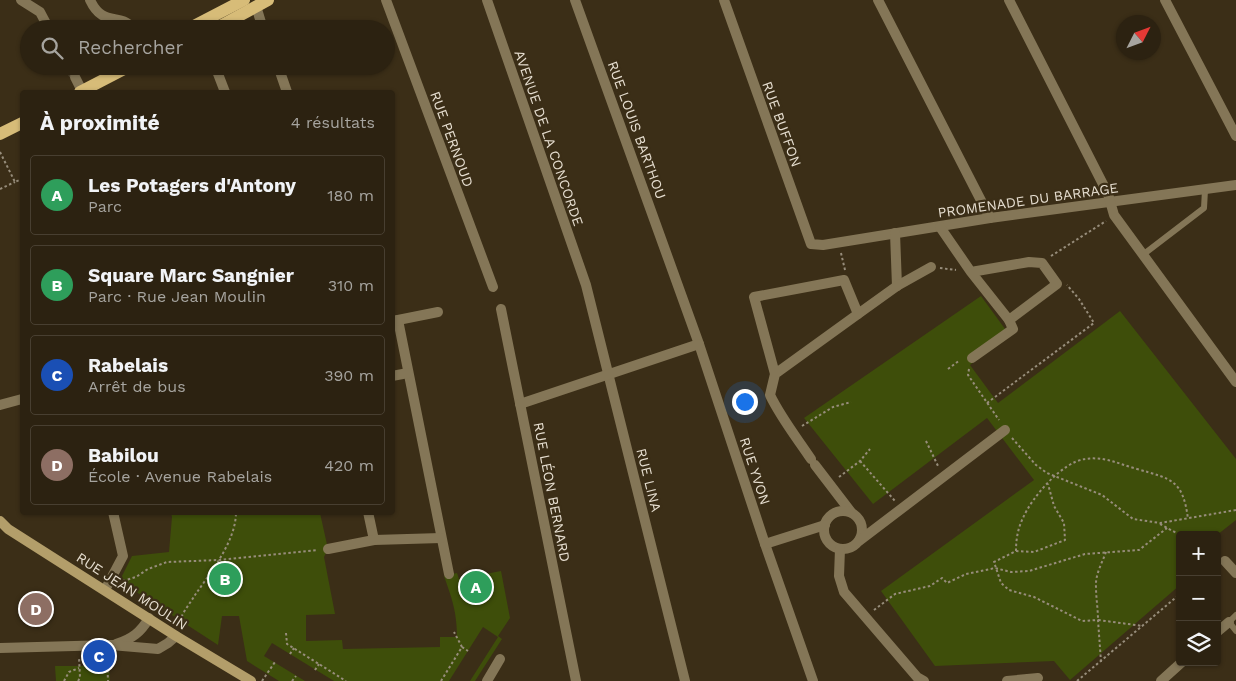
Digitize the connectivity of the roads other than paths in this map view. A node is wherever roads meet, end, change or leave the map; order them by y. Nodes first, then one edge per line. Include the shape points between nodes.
1 (21, 0) edge
2 (90, 0) edge
3 (244, 0) edge
4 (268, 0) edge
5 (386, 0) edge
6 (487, 0) edge
7 (575, 0) edge
8 (724, 0) edge
9 (878, 0) edge
10 (1009, 0) edge
11 (1165, 0) edge
12 (256, 6) junction
13 (44, 20) edge
14 (115, 20) edge
15 (212, 20) edge
16 (231, 20) edge
17 (261, 20) edge
18 (393, 20) edge
19 (395, 24) edge
20 (113, 75) edge
21 (218, 75) edge
22 (281, 75) edge
23 (75, 77) tunnel mouth
24 (80, 90) edge
25 (85, 90) edge
26 (224, 90) edge
27 (286, 90) edge
28 (20, 124) edge
29 (0, 134) edge
30 (1236, 136) edge
31 (1236, 185) edge
32 (1205, 190) junction
33 (1110, 202) junction
34 (990, 218) junction
35 (940, 227) junction
36 (895, 233) junction
37 (824, 245) joint
38 (1144, 254) junction
39 (931, 267) road end
40 (672, 270) joint
41 (971, 272) junction
42 (586, 285) joint
43 (898, 286) junction
44 (493, 287) dead end
45 (501, 308) dead end
46 (438, 312) dead end
47 (858, 314) junction
48 (395, 320) edge
49 (1009, 320) junction
50 (698, 344) junction
51 (972, 358) road end
52 (408, 373) junction
53 (775, 374) junction
54 (395, 375) edge
55 (608, 375) junction
56 (1236, 382) edge
57 (20, 399) edge
58 (0, 404) edge
59 (520, 404) junction
60 (1006, 430) road end
61 (851, 512) junction
62 (114, 515) edge
63 (369, 515) edge
64 (0, 521) edge
65 (825, 524) junction
66 (441, 538) junction
67 (374, 540) junction
68 (859, 541) junction
69 (765, 544) junction
70 (328, 549) road end
71 (840, 549) junction
72 (1225, 561) dead end
73 (1236, 573) edge
74 (448, 574) dead end
75 (105, 590) junction
76 (149, 618) junction
77 (1232, 619) edge
78 (1221, 629) edge
79 (1236, 631) edge
80 (176, 636) junction
81 (109, 645) junction
82 (0, 648) edge
83 (500, 659) dead end
84 (1178, 666) edge
85 (1038, 678) dead end
86 (251, 681) edge
87 (487, 681) edge
88 (576, 681) edge
89 (685, 681) edge
90 (813, 681) edge
91 (924, 681) edge
92 (1007, 681) edge
93 (1161, 681) edge

1 - 13 street via 40,12
2 - 14 street via 95,10
3 - 15 main road
4 - 12 main road
5 - 18 street, RUE PERNOUD
6 - 42 street, AVENUE DE LA CONCORDE
7 - 40 street, RUE LOUIS BARTHOU
8 - 37 street, RUE BUFFON via 811,244
9 - 34 street
10 - 33 street
11 - 30 street
12 - 16 main road
12 - 17 street
19 - 44 street, RUE PERNOUD
20 - 25 main road
21 - 26 street
22 - 27 street
23 - 24 street
28 - 29 main road
31 - 32 street, PROMENADE DU BARRAGE
32 - 33 street, PROMENADE DU BARRAGE
32 - 38 lane via 1204,208
33 - 34 street, PROMENADE DU BARRAGE
33 - 38 street via 1114,215
34 - 35 street, PROMENADE DU BARRAGE
35 - 36 street, PROMENADE DU BARRAGE
35 - 41 street
36 - 37 street, PROMENADE DU BARRAGE
36 - 43 street
38 - 56 street
39 - 43 street
40 - 50 street, RUE YVON
41 - 49 street
41 - 49 street via 1029,262 1042,263 1057,284
42 - 55 street, RUE LINA
43 - 47 street
45 - 59 street, RUE LÉON BERNARD
46 - 48 street
47 - 53 street
47 - 53 street via 844,280 754,297
48 - 52 street
49 - 51 street via 1014,329
50 - 55 street
50 - 69 street, RUE YVON
52 - 54 street
52 - 66 street
53 - 61 street via 770,395 778,411
55 - 59 street
55 - 89 street, RUE LINA
57 - 58 street
59 - 88 street, RUE LÉON BERNARD
60 - 68 street
61 - 65 street via 838,512
61 - 68 street via 862,525
62 - 75 street via 123,556
63 - 67 street
64 - 75 main road, RUE JEAN MOULIN
65 - 69 street
65 - 71 street via 826,537
66 - 67 street
66 - 74 street
67 - 70 street
68 - 71 street via 851,548
69 - 90 street, RUE YVON
71 - 91 street via 839,576 844,592 917,677
72 - 73 street
75 - 76 main road, RUE JEAN MOULIN
76 - 80 main road, RUE JEAN MOULIN
76 - 81 street via 135,636
77 - 78 street
77 - 79 lane
80 - 81 street via 158,649
80 - 86 main road, RUE JEAN MOULIN
81 - 82 street
83 - 87 street
84 - 93 street
85 - 92 street

